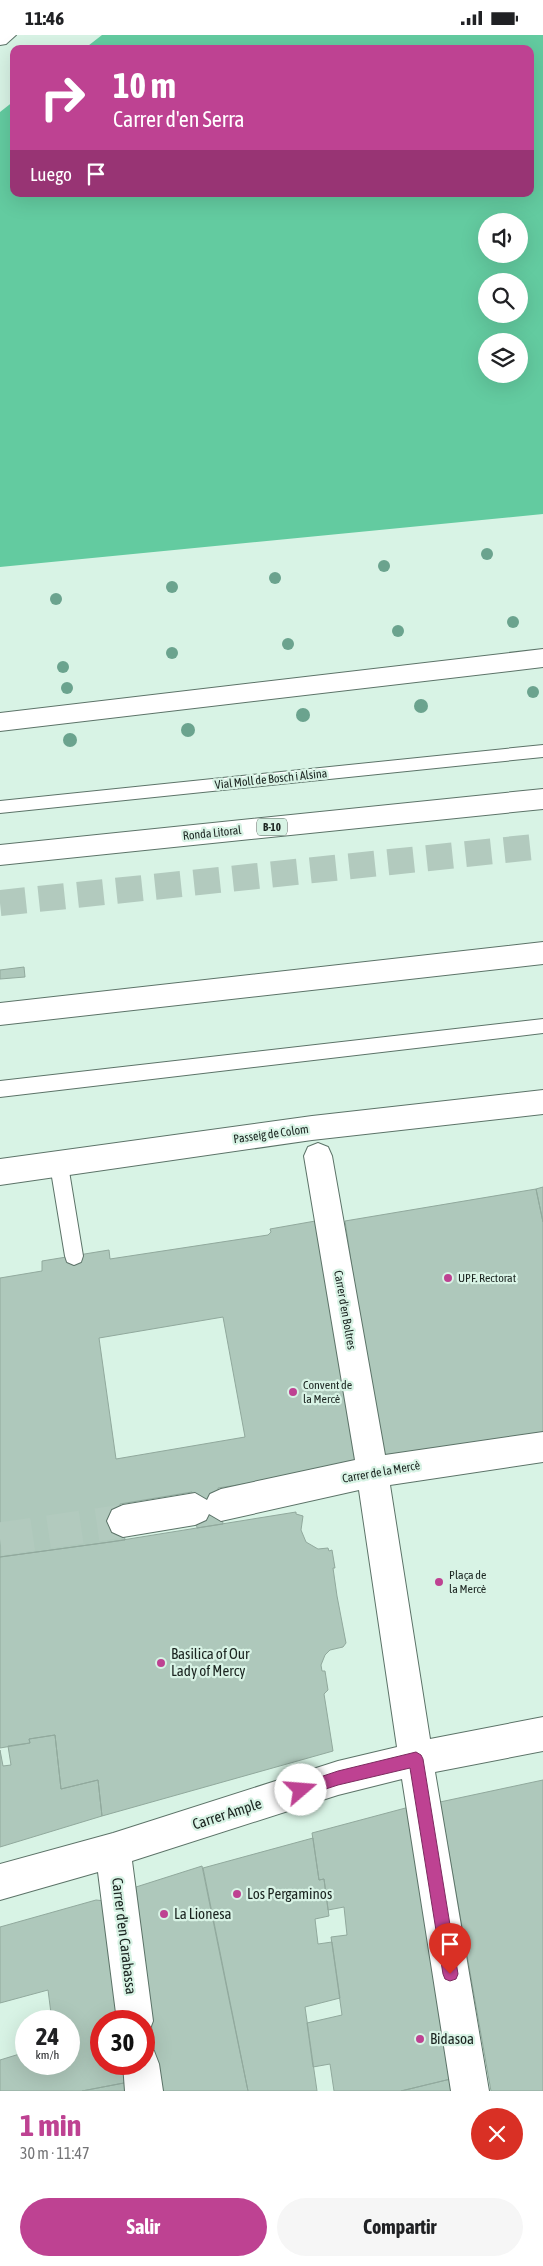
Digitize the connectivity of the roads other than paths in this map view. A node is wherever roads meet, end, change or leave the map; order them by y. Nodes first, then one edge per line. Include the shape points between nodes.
1 (7, 35) edge
2 (0, 40) edge
3 (543, 658) edge
4 (0, 722) edge
5 (543, 751) edge
6 (543, 799) edge
7 (0, 807) edge
8 (0, 855) edge
9 (543, 953) edge
10 (0, 1014) edge
11 (543, 1026) edge
12 (0, 1089) edge
13 (543, 1102) edge
14 (318, 1156) dead end
15 (59, 1165) junction
16 (0, 1172) edge
17 (74, 1256) dead end
18 (543, 1447) edge
19 (372, 1468) junction
20 (123, 1521) tunnel mouth
21 (543, 1734) edge
22 (416, 1759) junction
23 (113, 1850) junction
24 (0, 1881) edge
25 (134, 2010) edge
26 (142, 2075) edge
27 (144, 2091) edge
28 (470, 2091) edge

1 - 2 main road
3 - 4 main road
5 - 7 lane, Vial Moll de Bosch i Alsina
6 - 8 main road, Ronda Litoral / B-10
9 - 10 main road
11 - 12 lane
13 - 15 main road, Passeig de Colom via 312,1128
14 - 19 main road, Carrer d'en Boltres
15 - 16 main road, Passeig de Colom
15 - 17 lane
18 - 19 main road, Carrer de la Mercè
19 - 20 main road, Carrer de la Mercè via 208,1507
19 - 22 main road, Carrer d'en Boltres
21 - 22 main road, Carrer Ample
22 - 23 main road, Carrer Ample via 338,1778
22 - 28 main road, Carrer d'en Boltres
23 - 24 main road, Carrer Ample
23 - 25 main road, Carrer d'en Carabassa
26 - 27 main road

